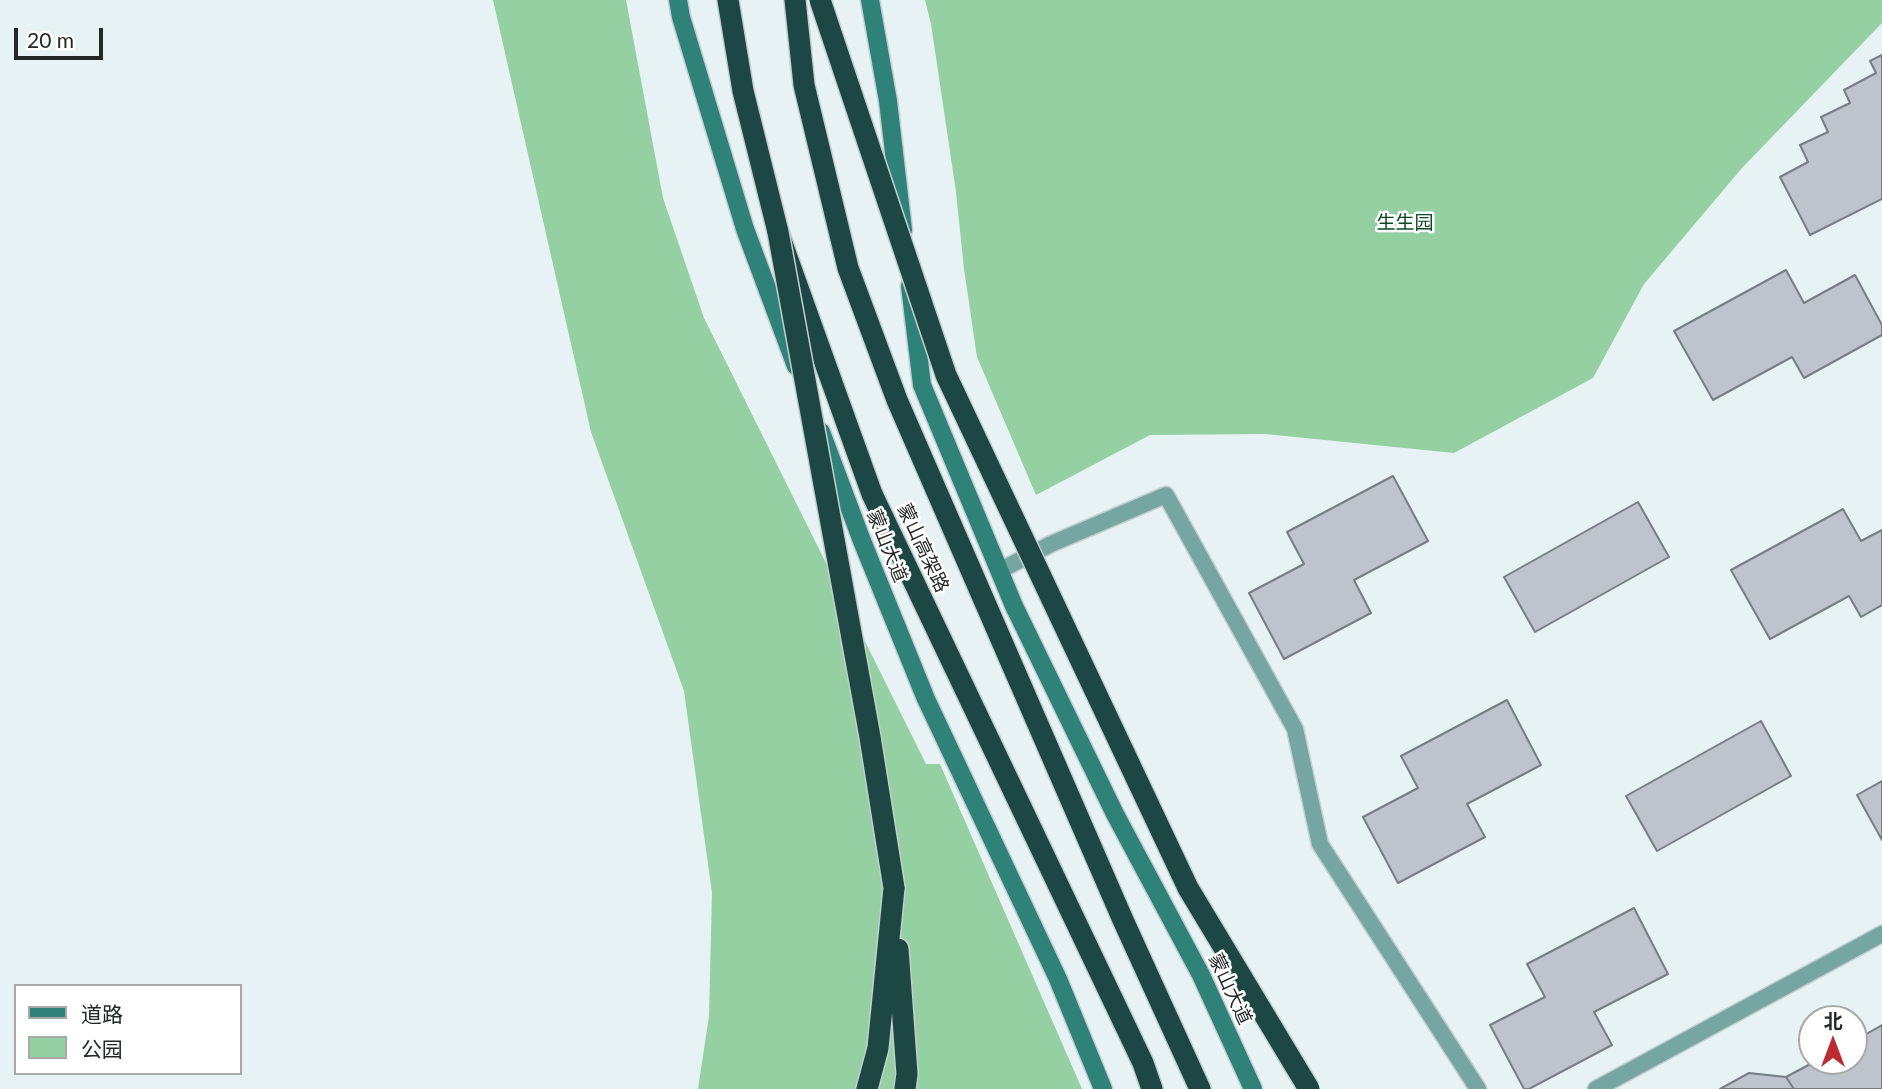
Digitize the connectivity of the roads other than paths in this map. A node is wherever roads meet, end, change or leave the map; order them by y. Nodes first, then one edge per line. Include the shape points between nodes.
1 (678, 0) edge
2 (728, 0) edge
3 (795, 0) edge
4 (820, 0) edge
5 (870, 0) edge
6 (778, 232) junction
7 (999, 571) junction
8 (894, 888) junction
9 (1882, 934) edge
10 (867, 1089) edge
11 (905, 1089) edge
12 (1102, 1089) edge
13 (1152, 1089) edge
14 (1200, 1089) edge
15 (1253, 1089) edge
16 (1309, 1089) edge
17 (1478, 1089) edge
18 (1595, 1089) edge

1 - 12 main road, 蒙山大道 via 745,229 862,541 926,699 1058,979
2 - 6 highway, 蒙山高架路 via 743,91
3 - 14 highway, 蒙山高架路 via 804,85 848,268 897,400
4 - 16 highway, bridge via 946,375 1188,888
5 - 7 main road, 蒙山大道 via 888,101 922,385
6 - 8 highway, bridge
6 - 13 highway, 蒙山高架路, bridge via 872,494
7 - 15 main road, 蒙山大道 via 1115,814 1201,975
7 - 17 lane via 1166,495 1295,729 1320,844
8 - 10 highway via 878,1048
8 - 11 highway
9 - 18 lane

